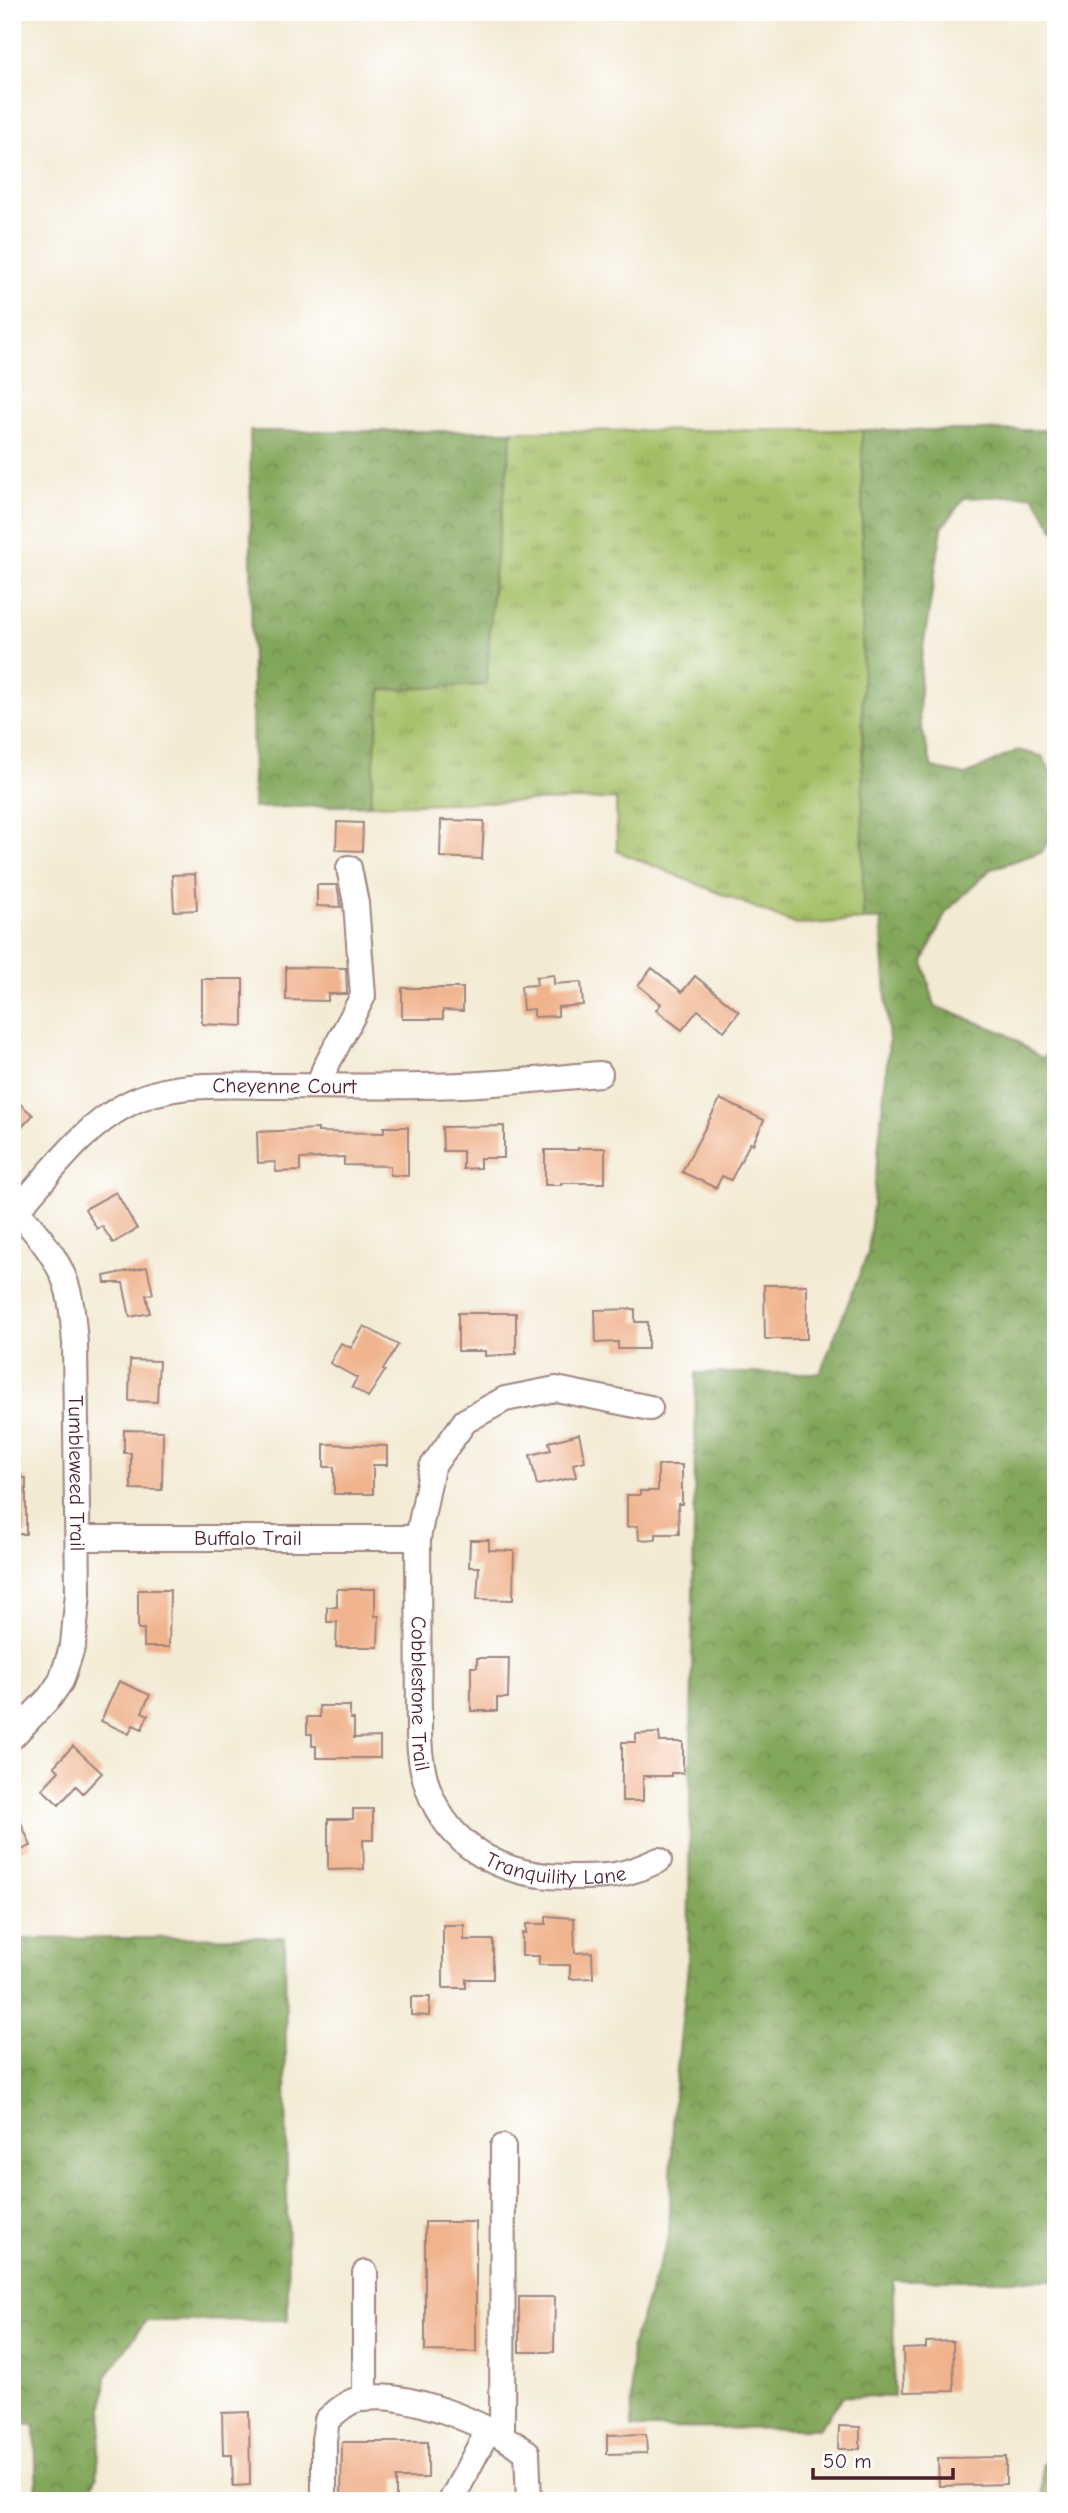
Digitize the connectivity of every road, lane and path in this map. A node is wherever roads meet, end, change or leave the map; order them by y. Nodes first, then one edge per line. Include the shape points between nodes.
1 (349, 868) dead end
2 (600, 1074) dead end
3 (319, 1086) junction
4 (14, 1209) edge
5 (650, 1408) dead end
6 (78, 1538) junction
7 (418, 1538) junction
8 (12, 1737) edge
9 (458, 1838) joint
10 (659, 1860) dead end
11 (503, 2147) dead end
12 (365, 2273) dead end
13 (365, 2399) junction
14 (495, 2432) junction
15 (324, 2501) edge
16 (451, 2501) edge
17 (529, 2501) edge

1 - 3 street via 363,996
2 - 3 street, Cheyenne Court via 475,1084
3 - 4 street, Cheyenne Court via 210,1086 147,1095 95,1126
4 - 6 street, Tumbleweed Trail via 44,1243 64,1277 71,1307
5 - 7 street, Cobblestone Trail via 556,1389 505,1399 465,1421 432,1467
6 - 7 street, Buffalo Trail
6 - 8 street, Tumbleweed Trail via 73,1644 61,1681
7 - 9 street, Cobblestone Trail via 420,1758 433,1801
9 - 10 street, Tranquility Lane via 500,1865 542,1876 617,1876
11 - 14 street
12 - 13 street
13 - 14 street via 407,2400
13 - 15 street via 339,2409 327,2420
14 - 16 street
14 - 17 street via 527,2452

